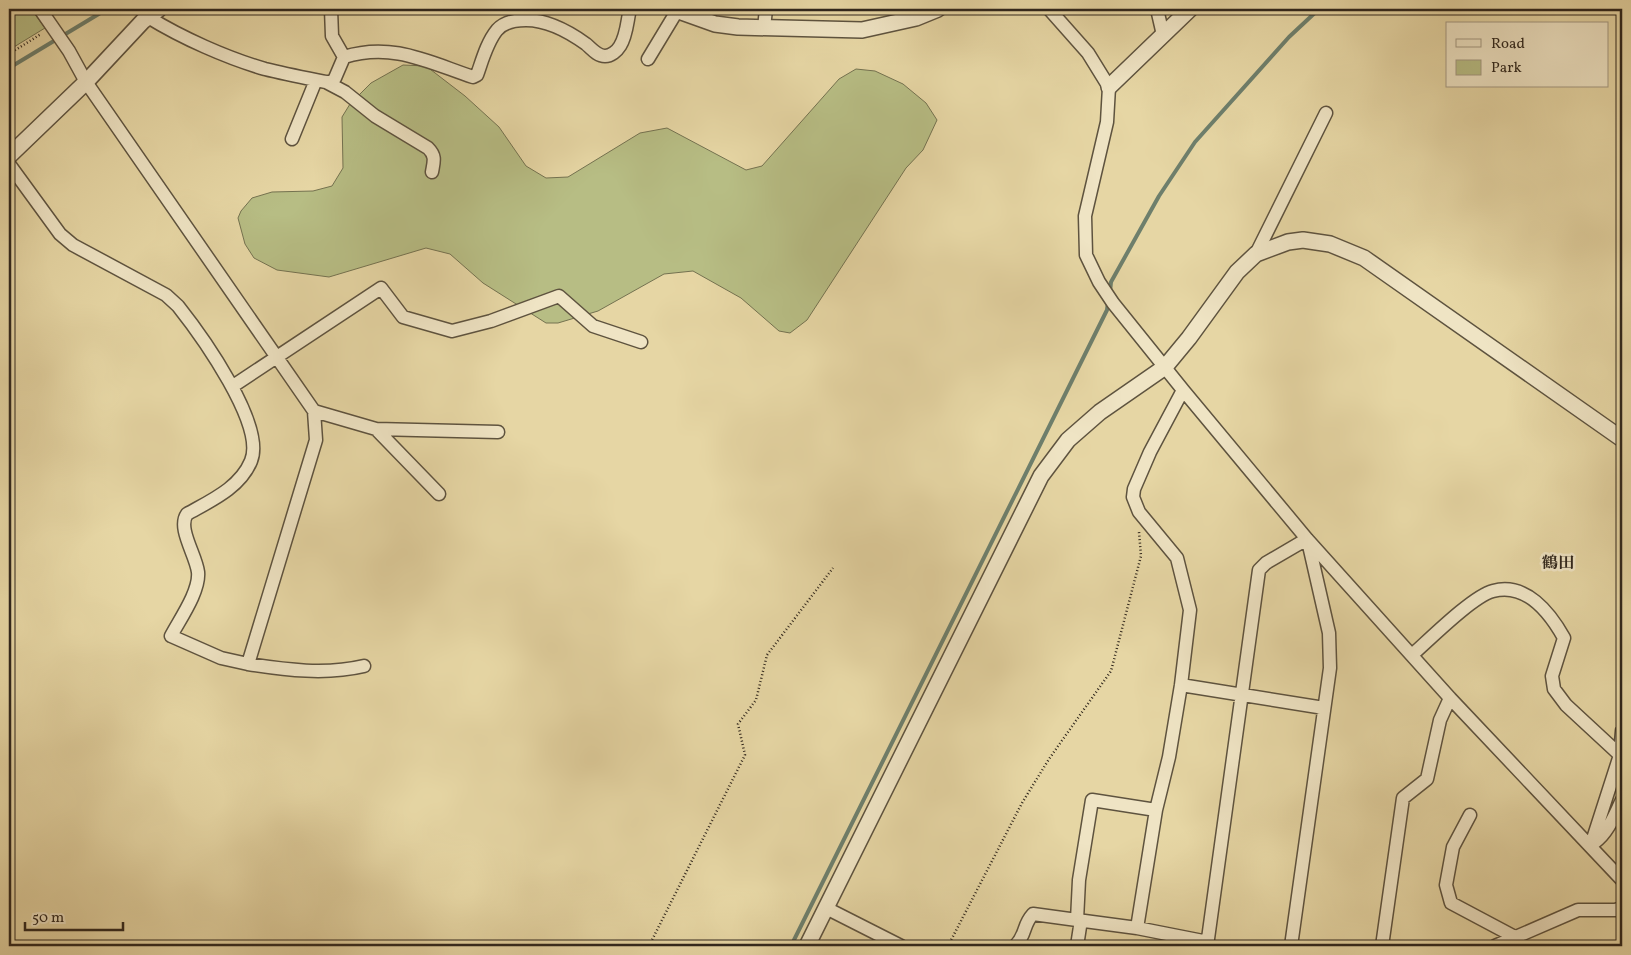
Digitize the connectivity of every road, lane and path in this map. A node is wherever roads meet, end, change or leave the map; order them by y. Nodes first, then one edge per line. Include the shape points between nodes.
1 (40, 9) edge
2 (330, 9) edge
3 (630, 9) edge
4 (766, 9) edge
5 (938, 9) edge
6 (1049, 9) edge
7 (1157, 9) edge
8 (1190, 9) edge
9 (675, 10) edge
10 (154, 13) edge
11 (54, 28) junction
12 (764, 28) junction
13 (1163, 36) junction
14 (9, 54) edge
15 (344, 57) junction
16 (648, 59) dead end
17 (321, 81) junction
18 (86, 82) junction
19 (1109, 87) junction
20 (1326, 112) dead end
21 (292, 140) dead end
22 (9, 156) edge
23 (9, 164) edge
24 (432, 172) dead end
25 (1256, 254) junction
26 (641, 342) dead end
27 (277, 356) junction
28 (1165, 367) junction
29 (233, 386) junction
30 (1183, 390) junction
31 (314, 411) junction
32 (376, 430) junction
33 (498, 432) dead end
34 (1622, 439) edge
35 (439, 494) dead end
36 (1137, 508) junction
37 (1307, 539) junction
38 (834, 568) dead end
39 (1412, 655) junction
40 (248, 664) junction
41 (364, 666) dead end
42 (1181, 685) junction
43 (1242, 695) junction
44 (1450, 698) junction
45 (1324, 708) junction
46 (1622, 731) edge
47 (1620, 754) junction
48 (1622, 800) edge
49 (1156, 810) junction
50 (1470, 815) dead end
51 (1591, 845) junction
52 (1622, 880) edge
53 (826, 908) junction
54 (1622, 908) edge
55 (1079, 920) junction
56 (1137, 928) junction
57 (1515, 937) junction
58 (1207, 944) edge
59 (649, 946) edge
60 (807, 946) edge
61 (901, 946) edge
62 (948, 946) edge
63 (1015, 946) edge
64 (1078, 946) edge
65 (1291, 946) edge
66 (1382, 946) edge
67 (1495, 946) edge

1 - 11 street
2 - 15 street via 332,36
3 - 15 street via 620,47 614,54 605,56 562,29 539,20 522,20 505,24 497,30 473,77 400,53 376,50
4 - 12 street
5 - 12 street via 908,20 862,30
6 - 19 street via 1088,53
7 - 13 street
8 - 13 street
9 - 12 street via 715,24
9 - 16 street
10 - 17 street via 168,29 205,46 264,68
10 - 18 street via 114,50
11 - 14 path
11 - 18 street
13 - 19 street
15 - 17 street via 332,82
17 - 21 street
17 - 24 street via 345,92 375,116 428,148 434,153
18 - 22 street
18 - 27 street
19 - 28 street via 1107,122 1085,216 1086,255 1113,303
20 - 25 street
23 - 29 street via 60,234 73,245 166,295 178,306
25 - 28 street via 1237,272
25 - 34 street via 1303,240 1330,244 1364,258
26 - 27 street via 594,326 559,296 491,321 452,331 403,317 381,288
27 - 29 street
27 - 31 street
28 - 30 street
28 - 53 street via 1087,423 1068,440 1041,476
29 - 40 street via 252,434 254,451 246,470 234,484 183,519 198,574 194,591 171,636 221,658
30 - 36 street via 1134,489
30 - 37 street
31 - 32 street
31 - 40 street via 316,440
32 - 33 street
32 - 35 street
36 - 42 street via 1177,558 1190,618
36 - 62 path via 1141,556 1111,671 1022,803
37 - 39 street
37 - 43 street via 1266,563 1260,570
37 - 45 street via 1329,633 1330,668
38 - 59 path via 767,656 756,700 738,724 745,755
39 - 44 street
39 - 47 street via 1477,599 1492,591 1509,589 1533,599 1553,619 1564,638 1552,676 1554,689 1566,705
40 - 41 street via 314,671
42 - 43 street
42 - 49 street
43 - 45 street
43 - 58 street
44 - 51 street
44 - 66 street via 1440,720 1427,779 1403,798
45 - 65 street
46 - 47 street
47 - 51 street
48 - 51 street via 1602,835
49 - 55 street via 1092,800 1079,880
49 - 56 street
50 - 57 street via 1453,847 1446,885 1451,903
51 - 52 street
53 - 60 street
53 - 61 street
54 - 57 street via 1578,910
55 - 56 street
55 - 63 street via 1032,914 1026,922 1023,938
55 - 64 street
56 - 58 street
57 - 67 street

